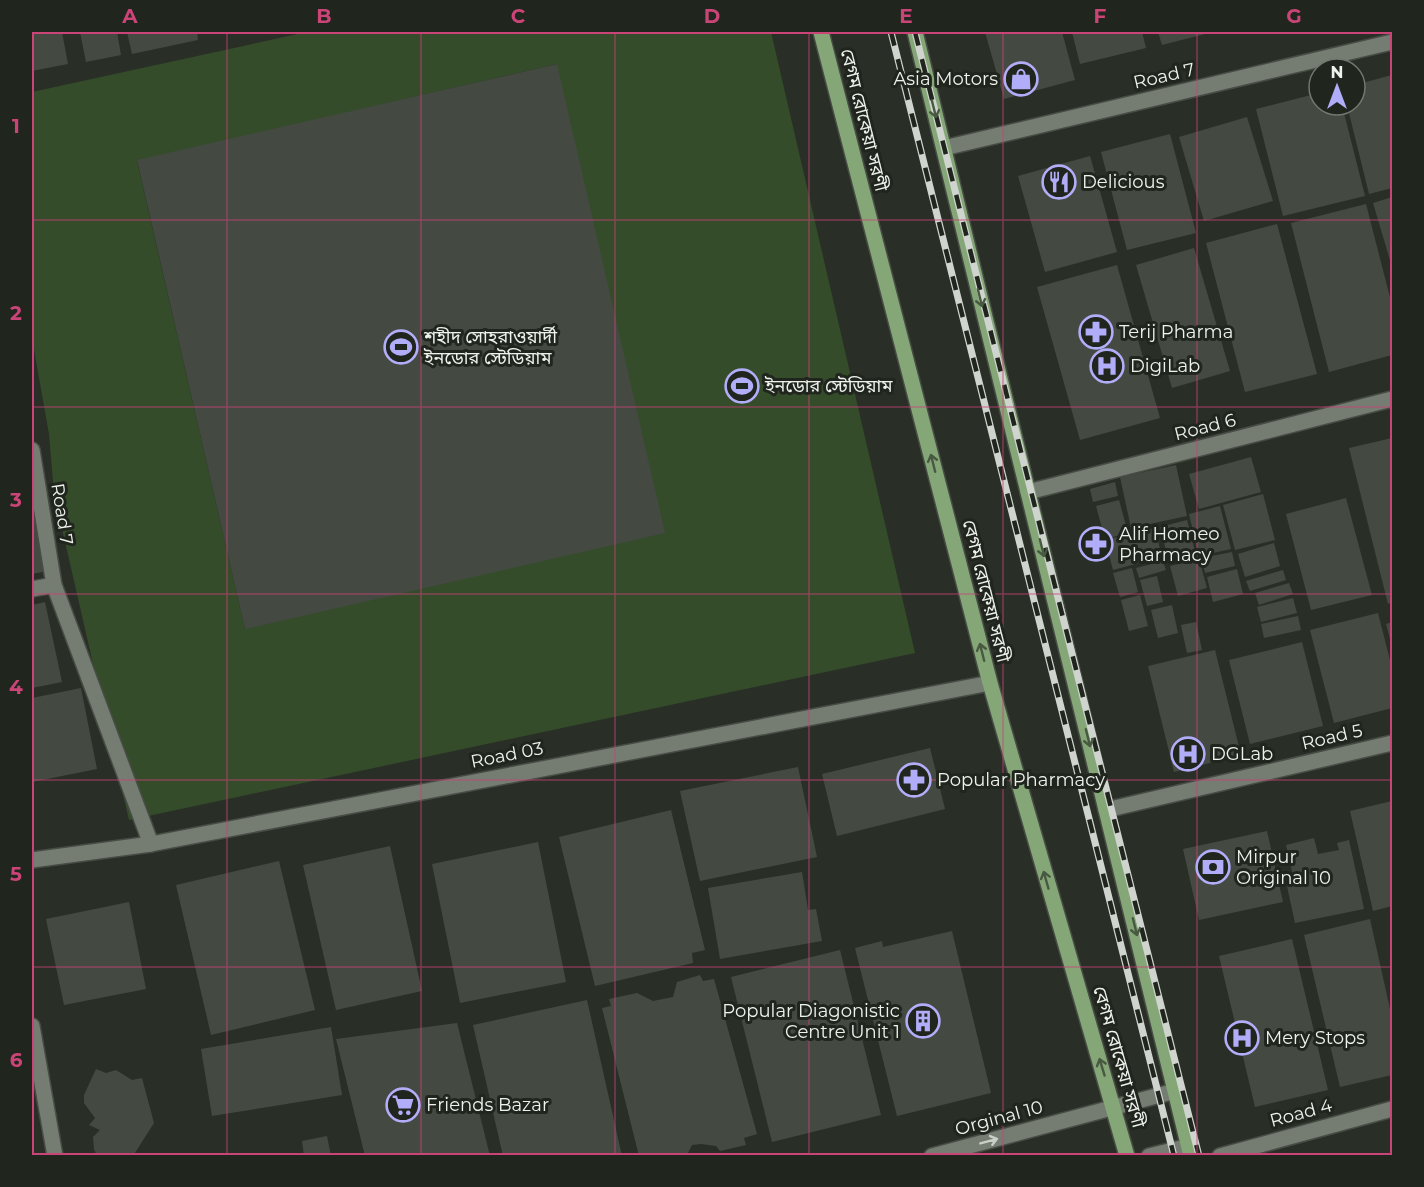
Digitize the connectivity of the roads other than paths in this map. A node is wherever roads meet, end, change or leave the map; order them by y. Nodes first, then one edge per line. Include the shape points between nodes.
1 (821, 32) edge
2 (915, 32) edge
3 (1392, 42) edge
4 (944, 148) junction
5 (1392, 399) edge
6 (32, 450) edge
7 (1028, 492) junction
8 (54, 585) junction
9 (32, 589) edge
10 (990, 683) junction
11 (1392, 743) edge
12 (1106, 810) junction
13 (151, 844) junction
14 (32, 860) edge
15 (32, 1026) edge
16 (1175, 1091) junction
17 (1114, 1107) junction
18 (1392, 1109) edge
19 (1190, 1151) edge
20 (55, 1155) edge
21 (932, 1155) edge
22 (1127, 1155) edge
23 (1149, 1155) edge
24 (1220, 1155) edge

10 -> 1 main road, বেগম রোকেয়া সরণী
2 -> 4 main road
3 - 4 street, Road 7
4 -> 7 main road
5 - 7 street, Road 6
6 - 8 street, Road 7
7 -> 12 main road
8 - 9 street
8 - 13 street, Road 7
10 - 13 street, Road 03
17 -> 10 main road, বেগম রোকেয়া সরণী
11 - 12 street, Road 5
12 -> 16 main road
13 - 14 street, Road 03
15 - 20 street
16 - 17 street, Orginal 10
16 - 19 main road
21 -> 17 street, Orginal 10
17 - 22 main road, বেগম রোকেয়া সরণী
18 - 24 street, Road 4
19 - 23 street

